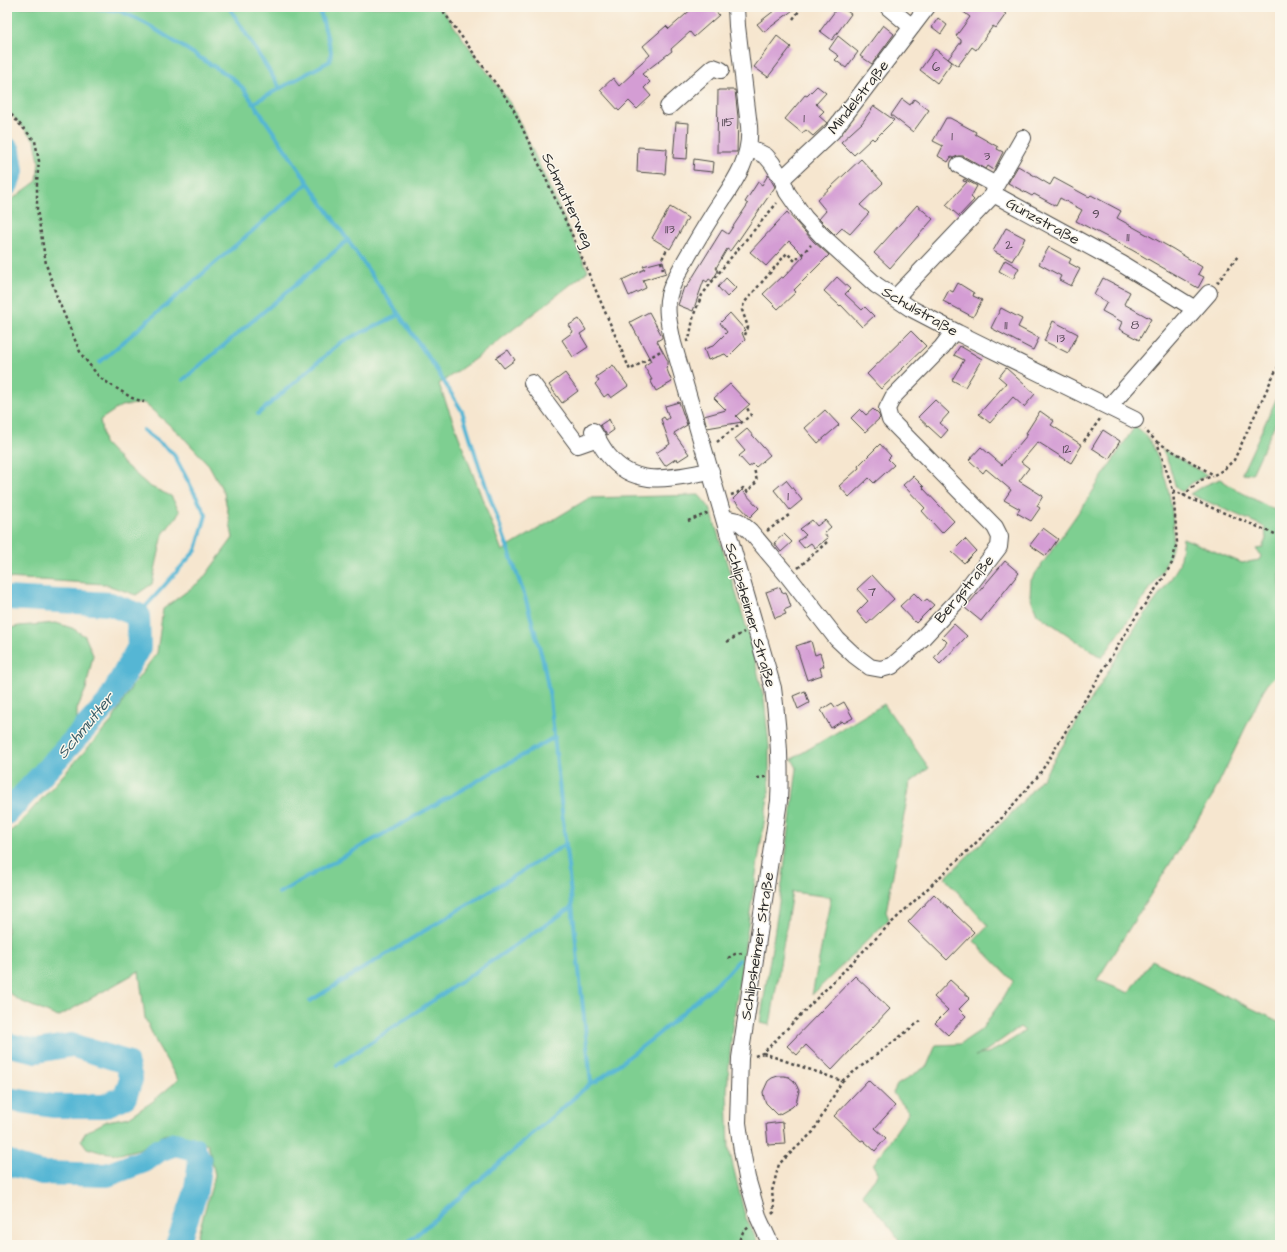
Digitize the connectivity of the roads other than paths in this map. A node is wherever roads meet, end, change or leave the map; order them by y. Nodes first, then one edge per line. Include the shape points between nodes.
1 (736, 7) edge
2 (888, 7) edge
3 (927, 7) edge
4 (912, 27) junction
5 (740, 52) junction
6 (668, 107) dead end
7 (1023, 138) dead end
8 (748, 150) junction
9 (959, 165) dead end
10 (784, 186) junction
11 (994, 190) junction
12 (1209, 292) road end
13 (895, 298) junction
14 (1195, 309) junction
15 (954, 331) junction
16 (532, 383) dead end
17 (1108, 407) junction
18 (1135, 420) road end
19 (711, 471) junction
20 (723, 514) junction
21 (771, 1245) edge

1 - 5 street, Schlipsheimer Straße
2 - 4 street
3 - 4 street, Mindelstraße
4 - 10 street, Mindelstraße via 832,132
5 - 6 street via 719,72 713,67
5 - 8 street, Schlipsheimer Straße via 750,138
7 - 11 street
8 - 10 street, Schulstraße via 766,156
8 - 19 street, Schlipsheimer Straße via 738,175 702,232 669,295 667,314 681,342
9 - 11 street
10 - 13 street, Schulstraße via 805,218 821,235 876,285
11 - 13 street, Günzstraße
11 - 14 street, Günzstraße via 999,197 1115,260
12 - 14 street
13 - 15 street, Schulstraße
14 - 17 street
15 - 17 street, Schulstraße
15 - 20 street, Bergstraße via 942,348 893,396 887,409 890,420 995,527 1000,537 999,547 958,600 915,646 892,666 881,669 870,667 854,656 837,639 757,538 738,521
16 - 19 street via 578,444 595,435 608,455 630,473 643,478 657,479
17 - 18 street, Schulstraße
19 - 20 street, Schlipsheimer Straße
20 - 21 street, Schlipsheimer Straße via 773,688 777,728 779,801 740,1058 738,1122 747,1178 759,1219

